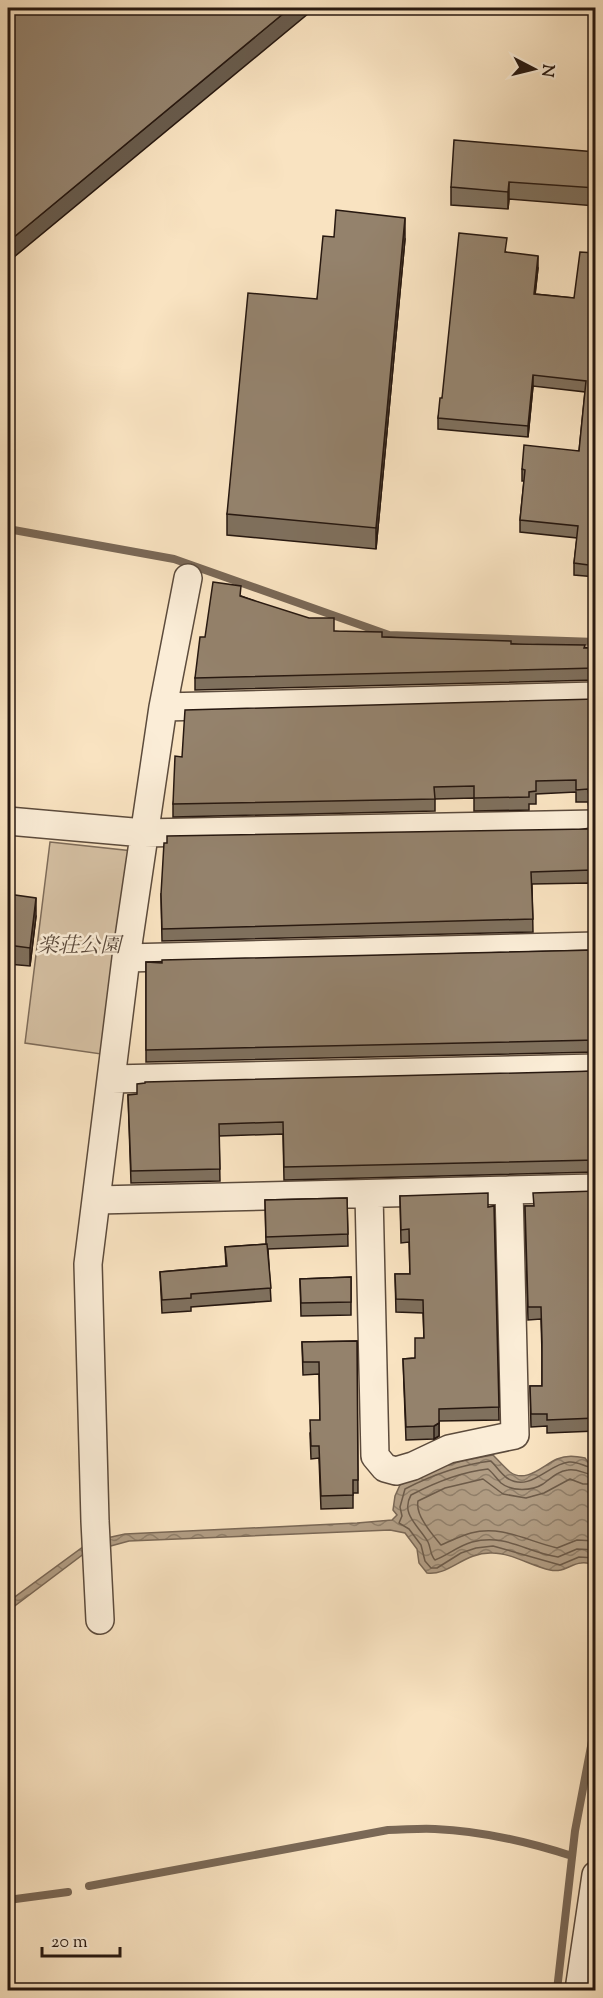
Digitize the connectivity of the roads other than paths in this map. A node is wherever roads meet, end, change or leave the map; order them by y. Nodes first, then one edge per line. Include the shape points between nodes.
1 (188, 578) dead end
2 (596, 696) edge
3 (163, 707) junction
4 (8, 821) edge
5 (596, 824) edge
6 (144, 833) junction
7 (596, 946) edge
8 (126, 958) junction
9 (596, 1068) edge
10 (112, 1079) junction
11 (596, 1188) edge
12 (509, 1190) junction
13 (369, 1194) junction
14 (97, 1200) junction
15 (100, 1620) dead end
16 (596, 1875) edge
17 (579, 1990) edge
18 (584, 1990) edge

1 - 3 street
2 - 3 street
3 - 6 street
4 - 6 street
5 - 6 street
6 - 8 street
7 - 8 street
8 - 10 street
9 - 10 street
10 - 14 street
11 - 12 street
12 - 13 street
12 - 13 street via 515,1435 449,1449 396,1471 385,1468 375,1456
13 - 14 street
14 - 15 street via 88,1264
16 - 17 street
17 - 18 street

